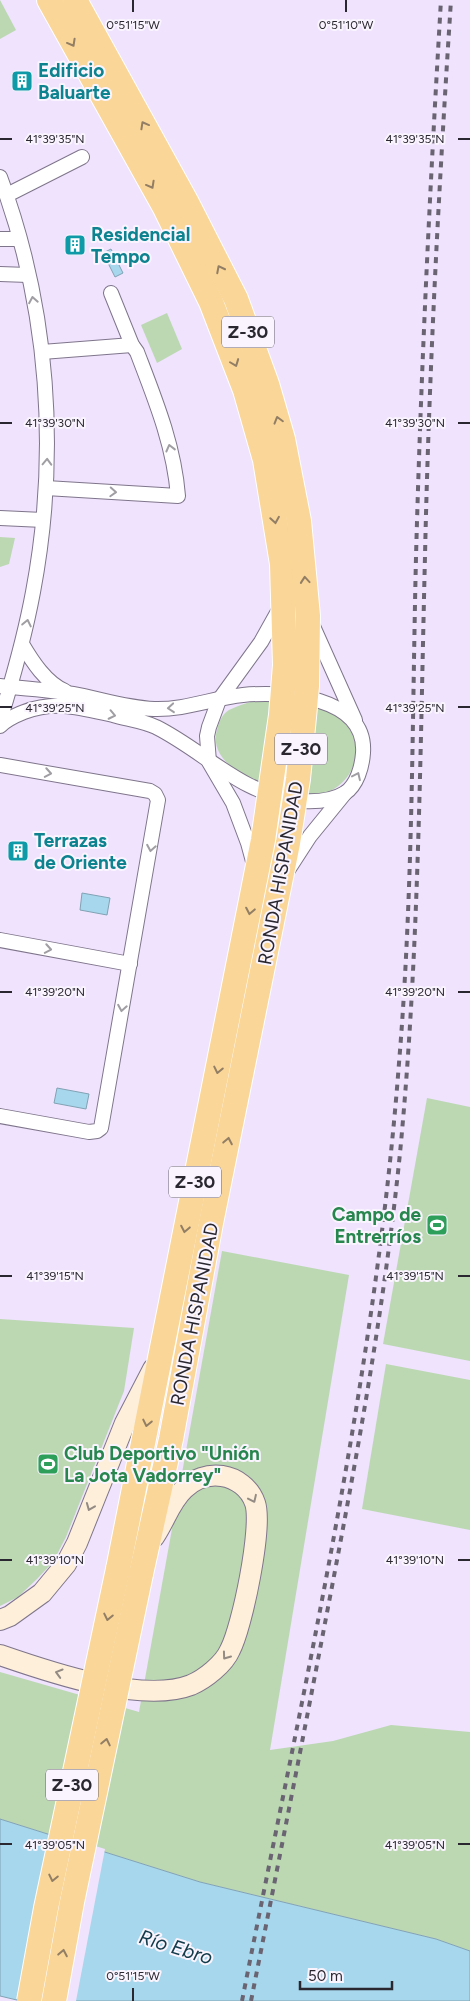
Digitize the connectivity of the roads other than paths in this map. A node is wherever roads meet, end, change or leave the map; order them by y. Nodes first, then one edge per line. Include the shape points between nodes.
1 (49, 0) edge
2 (75, 0) edge
3 (82, 156) dead end
4 (0, 177) edge
5 (7, 195) junction
6 (0, 239) edge
7 (19, 239) junction
8 (0, 274) edge
9 (28, 275) junction
10 (111, 293) dead end
11 (132, 345) junction
12 (42, 352) junction
13 (46, 488) junction
14 (0, 518) edge
15 (43, 520) junction
16 (283, 603) junction
17 (308, 616) junction
18 (22, 644) junction
19 (5, 686) edge
20 (71, 694) junction
21 (294, 697) junction
22 (219, 700) junction
23 (0, 720) edge
24 (356, 724) junction
25 (0, 726) edge
26 (208, 762) junction
27 (0, 765) edge
28 (346, 792) junction
29 (270, 794) junction
30 (294, 800) junction
31 (257, 876) junction
32 (280, 881) junction
33 (0, 940) edge
34 (130, 964) junction
35 (0, 1116) edge
36 (162, 1351) junction
37 (146, 1549) junction
38 (0, 1620) edge
39 (0, 1656) edge
40 (30, 2001) edge
41 (54, 2001) edge

1 -> 16 highway, RONDA HISPANIDAD / Z-30 via 164,208 211,302 245,390 265,460 282,564
17 -> 2 highway, RONDA HISPANIDAD / Z-30 via 299,521 283,439 236,299
3 - 5 street
4 - 5 street
5 - 7 street
6 - 7 street
7 - 9 street
8 - 9 street
12 -> 9 street
10 - 11 street
11 - 12 street
13 -> 11 street via 178,496 176,471 162,419
13 -> 12 street via 48,444
13 - 15 street
14 - 15 street
18 -> 15 street via 34,591
16 - 21 highway, RONDA HISPANIDAD / Z-30 via 285,665
16 - 22 street via 261,642
17 - 21 highway, RONDA HISPANIDAD / Z-30 via 308,663
17 - 24 street
18 - 19 street
18 - 20 street via 43,674
19 - 20 street
19 - 23 street
22 -> 20 street via 154,709
21 - 22 street via 264,694
21 - 24 street via 332,705
21 - 29 highway, RONDA HISPANIDAD / Z-30 via 282,715
21 - 30 highway, RONDA HISPANIDAD / Z-30
22 - 26 street via 208,727
28 -> 24 street via 356,780 362,760 363,742
25 -> 26 street via 7,719 49,705 72,706 151,725
26 - 29 street
26 - 31 street via 233,803
27 -> 34 street via 150,790 155,794 158,800
28 - 30 street via 323,801
28 - 32 street via 310,836
29 - 30 street
29 - 31 highway, RONDA HISPANIDAD / Z-30
30 - 32 highway, RONDA HISPANIDAD / Z-30
31 -> 36 highway, RONDA HISPANIDAD / Z-30
37 -> 32 highway, RONDA HISPANIDAD / Z-30 via 171,1439
33 -> 34 street
34 -> 35 street via 101,1128 89,1132
36 -> 38 main road via 125,1423 66,1564 42,1593
36 -> 40 highway, RONDA HISPANIDAD / Z-30, bridge via 46,1908
37 -> 39 main road via 177,1496 200,1478 229,1477 248,1490 255,1502 256,1535 237,1635 230,1652 204,1678 177,1689 144,1690 106,1685
41 -> 37 highway, RONDA HISPANIDAD / Z-30, bridge

